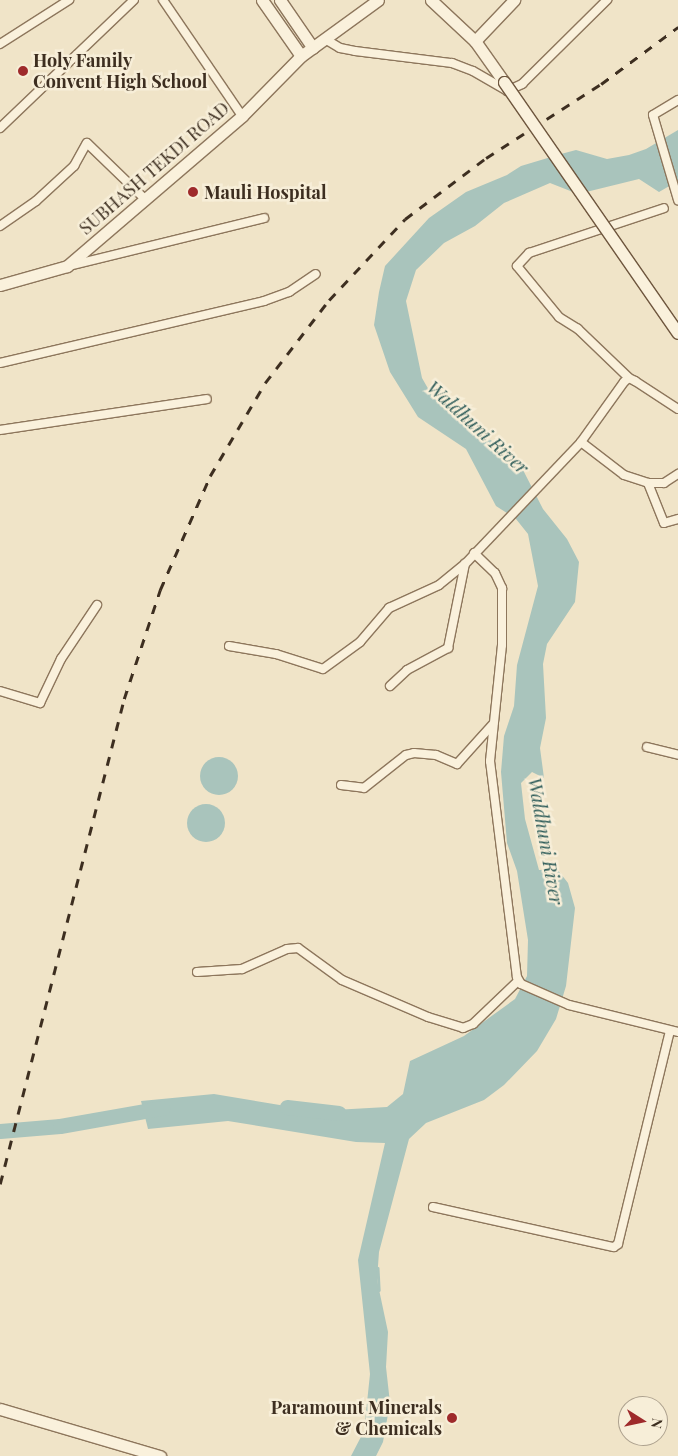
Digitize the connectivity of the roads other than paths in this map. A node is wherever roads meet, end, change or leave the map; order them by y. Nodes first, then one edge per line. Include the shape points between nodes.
1 (69, 0) edge
2 (134, 0) edge
3 (163, 0) edge
4 (262, 0) edge
5 (280, 0) edge
6 (378, 0) edge
7 (431, 0) edge
8 (514, 0) edge
9 (608, 0) edge
10 (325, 38) junction
11 (475, 41) junction
12 (0, 44) edge
13 (313, 48) junction
14 (301, 56) junction
15 (678, 100) edge
16 (242, 116) junction
17 (0, 128) edge
18 (145, 199) junction
19 (678, 200) edge
20 (664, 208) dead end
21 (264, 218) dead end
22 (0, 226) edge
23 (67, 266) junction
24 (316, 274) dead end
25 (0, 285) edge
26 (678, 333) edge
27 (0, 362) edge
28 (630, 378) junction
29 (207, 399) dead end
30 (678, 410) edge
31 (0, 430) edge
32 (580, 442) junction
33 (678, 474) edge
34 (648, 483) junction
35 (678, 519) edge
36 (474, 553) junction
37 (465, 564) junction
38 (97, 605) dead end
39 (228, 646) dead end
40 (390, 686) dead end
41 (0, 691) edge
42 (493, 724) junction
43 (647, 747) dead end
44 (678, 755) edge
45 (341, 785) dead end
46 (196, 972) dead end
47 (519, 982) junction
48 (674, 1032) edge
49 (433, 1207) dead end
50 (0, 1409) edge
51 (160, 1456) edge

1 - 12 street
2 - 17 street
3 - 16 street
4 - 14 main road
5 - 13 main road
6 - 10 main road, SUBHASH TEKDI ROAD
7 - 11 main road
8 - 11 main road
9 - 10 street via 522,84 507,91 452,63 355,51 340,48
10 - 13 main road, SUBHASH TEKDI ROAD
11 - 26 main road, bridge
13 - 14 main road, SUBHASH TEKDI ROAD
14 - 16 main road, SUBHASH TEKDI ROAD
15 - 19 street via 653,115
16 - 18 main road, SUBHASH TEKDI ROAD
18 - 22 street via 87,144 74,166 36,201
18 - 23 main road, SUBHASH TEKDI ROAD
20 - 28 street via 529,253 517,266 560,317 578,329
21 - 23 street
23 - 25 main road, SUBHASH TEKDI ROAD
24 - 27 street via 289,292 264,301
28 - 30 street
28 - 32 street
29 - 31 street
32 - 34 street via 624,475
32 - 36 street
33 - 34 street via 664,484
34 - 35 street via 664,523
36 - 37 street
36 - 42 street via 495,573 502,588 502,645
37 - 39 street via 439,585 389,608 360,642 323,669 276,654
37 - 40 street via 448,648 407,670
38 - 41 street via 61,658 40,703
42 - 45 street via 456,764 436,755 414,753 406,755 364,788
42 - 47 street via 490,761
43 - 44 street
46 - 47 street via 242,969 287,949 298,948 342,980 428,1017 463,1028 473,1024
47 - 48 street via 569,1004
48 - 49 street via 618,1244 614,1246
50 - 51 main road

